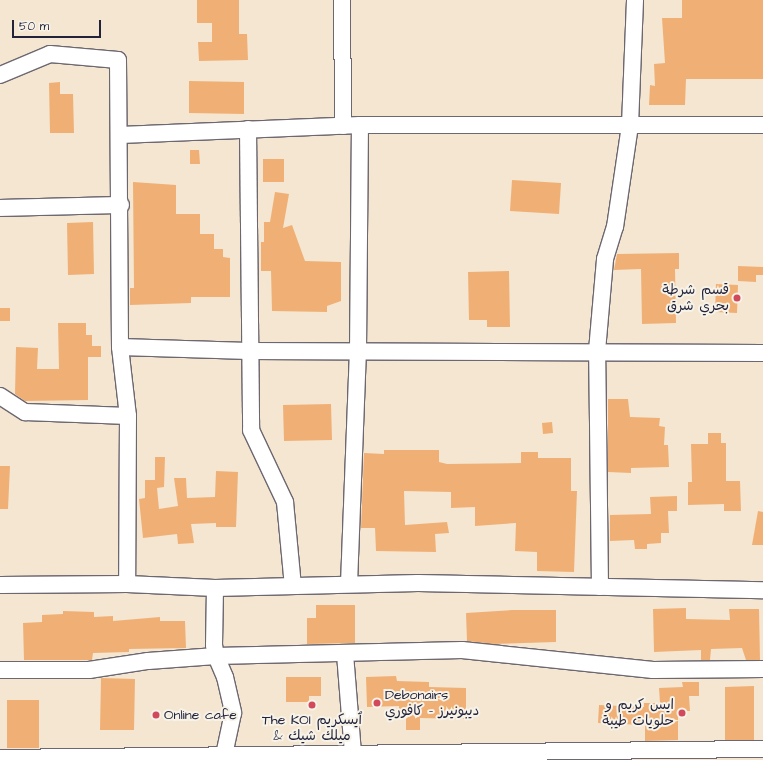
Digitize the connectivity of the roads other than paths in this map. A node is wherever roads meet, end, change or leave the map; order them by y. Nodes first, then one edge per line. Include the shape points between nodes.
1 (342, 0) edge
2 (635, 0) edge
3 (0, 75) edge
4 (360, 125) junction
5 (630, 125) junction
6 (763, 125) edge
7 (343, 126) junction
8 (248, 129) junction
9 (120, 135) junction
10 (121, 205) junction
11 (0, 208) edge
12 (120, 347) junction
13 (249, 350) junction
14 (358, 350) junction
15 (597, 350) junction
16 (763, 353) edge
17 (0, 396) edge
18 (128, 416) junction
19 (0, 584) edge
20 (127, 584) junction
21 (349, 584) junction
22 (293, 586) junction
23 (600, 587) junction
24 (215, 588) junction
25 (763, 590) edge
26 (345, 654) junction
27 (216, 656) junction
28 (763, 669) edge
29 (0, 670) edge
30 (763, 749) edge
31 (353, 753) junction
32 (224, 756) junction
33 (416, 756) edge
34 (0, 758) edge
35 (197, 758) edge

1 - 7 street
2 - 5 street
3 - 9 street via 50,54 118,60
4 - 5 street
4 - 7 street
4 - 14 street
5 - 6 street
5 - 15 street via 615,227 605,259
7 - 8 street
8 - 9 street
8 - 13 street
9 - 10 street
10 - 11 street
10 - 12 street
12 - 13 street
12 - 18 street
13 - 14 street
13 - 22 street via 251,430 285,502
14 - 15 street
14 - 21 street
15 - 16 street
15 - 23 street
17 - 18 street via 25,412
18 - 20 street
19 - 20 street
20 - 24 street
21 - 22 street
21 - 23 street
22 - 24 street
23 - 25 street
24 - 27 street
26 - 27 street
26 - 28 street via 462,650 653,670
26 - 31 street
27 - 29 street via 148,661 90,670
27 - 32 street via 225,677 233,713
30 - 33 street
31 - 32 street
31 - 33 street
32 - 35 street
34 - 35 street

